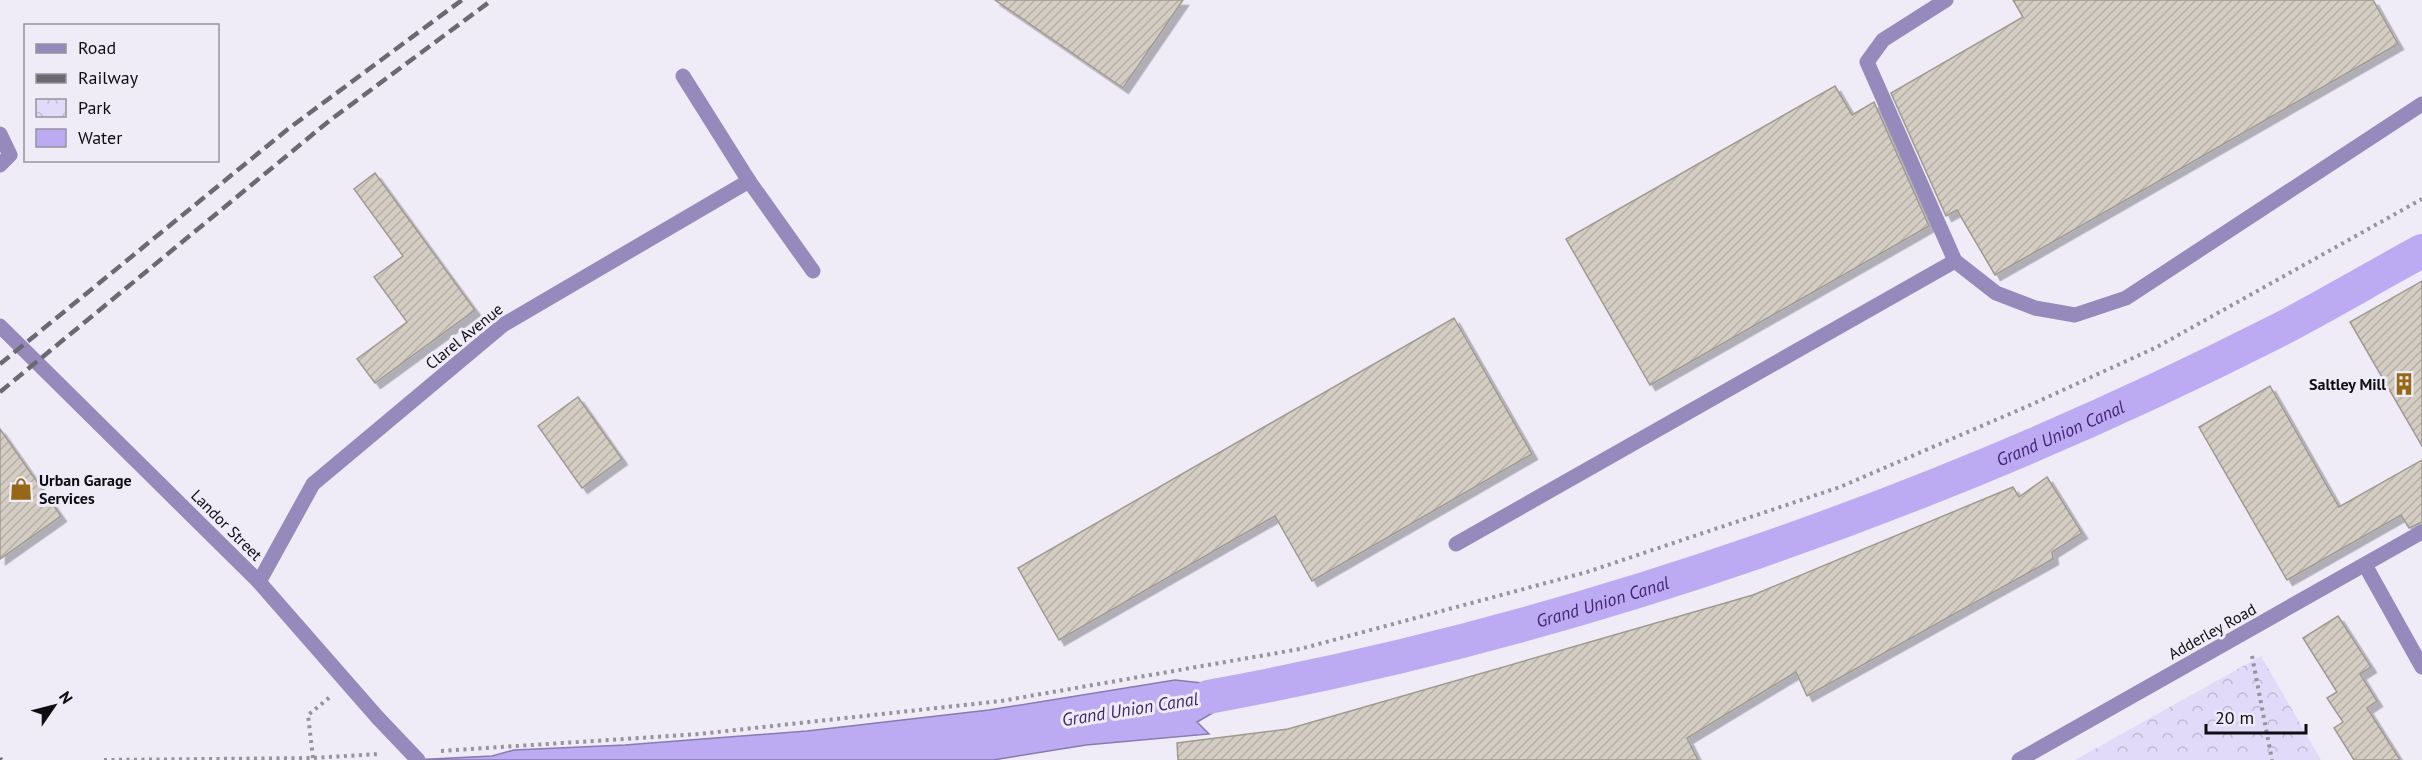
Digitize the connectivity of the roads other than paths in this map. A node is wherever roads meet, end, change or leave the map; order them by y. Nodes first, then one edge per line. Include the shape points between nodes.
1 (1946, 0) edge
2 (683, 76) dead end
3 (2422, 104) edge
4 (0, 134) edge
5 (0, 165) edge
6 (749, 181) junction
7 (1955, 261) junction
8 (813, 271) dead end
9 (0, 326) edge
10 (2422, 532) edge
11 (1456, 544) dead end
12 (2365, 565) junction
13 (259, 582) junction
14 (2422, 667) edge
15 (424, 756) edge
16 (2019, 760) edge

1 - 7 street via 1883,40 1867,62
2 - 6 street
3 - 7 street via 2126,298 2075,315 2035,308 1996,293
4 - 5 street via 10,155
6 - 8 street
6 - 13 street, Clarel Avenue via 503,325 313,484
7 - 11 street
9 - 13 street, Landor Street
10 - 12 street, Adderley Road
12 - 14 street
12 - 16 street, Adderley Road
13 - 15 street, Landor Street, bridge via 378,718

